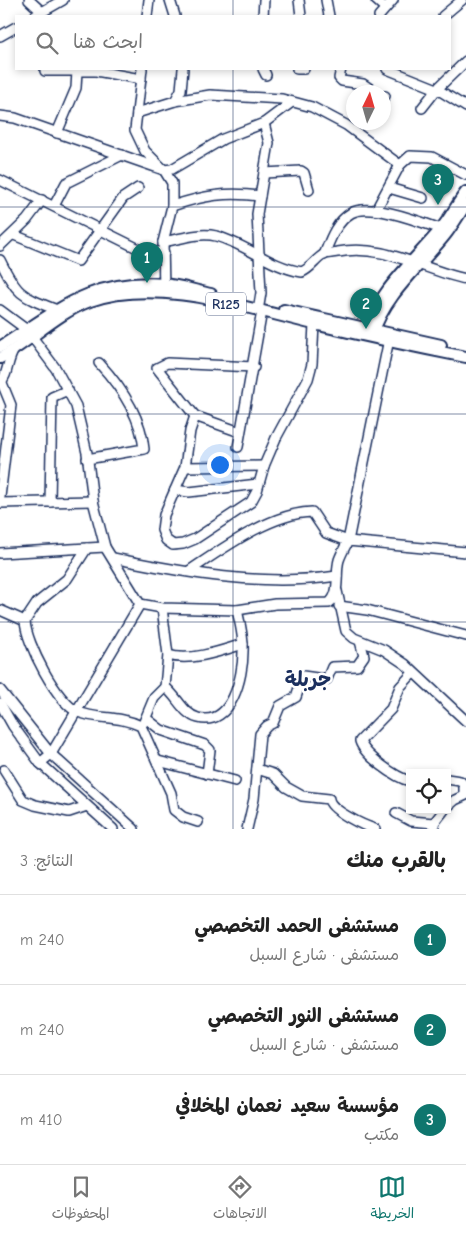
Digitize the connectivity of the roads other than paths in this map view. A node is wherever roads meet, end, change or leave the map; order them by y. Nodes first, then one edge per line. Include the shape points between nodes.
1 (28, 0) edge
2 (62, 0) edge
3 (145, 0) edge
4 (149, 0) edge
5 (170, 0) edge
6 (264, 0) edge
7 (299, 0) edge
8 (326, 0) edge
9 (376, 0) edge
10 (394, 0) edge
11 (462, 0) edge
12 (385, 8) junction
13 (38, 14) edge
14 (147, 15) edge
15 (175, 15) edge
16 (263, 15) edge
17 (301, 15) edge
18 (329, 15) edge
19 (380, 15) edge
20 (444, 15) edge
21 (15, 28) edge
22 (0, 36) edge
23 (466, 60) edge
24 (142, 70) edge
25 (183, 70) edge
26 (341, 70) edge
27 (393, 70) edge
28 (45, 71) dead end
29 (77, 71) junction
30 (406, 72) edge
31 (141, 79) junction
32 (364, 85) edge
33 (436, 89) junction
34 (174, 101) junction
35 (292, 102) junction
36 (466, 107) edge
37 (422, 108) dead end
38 (137, 112) junction
39 (0, 116) edge
40 (264, 123) junction
41 (57, 133) junction
42 (122, 155) junction
43 (400, 165) junction
44 (164, 170) junction
45 (264, 173) junction
46 (466, 175) edge
47 (0, 180) edge
48 (138, 188) dead end
49 (389, 188) junction
50 (309, 190) dead end
51 (466, 192) edge
52 (260, 196) junction
53 (423, 198) dead end
54 (42, 200) junction
55 (466, 205) edge
56 (54, 206) junction
57 (172, 206) junction
58 (376, 210) junction
59 (101, 229) junction
60 (441, 229) junction
61 (14, 234) junction
62 (163, 242) junction
63 (0, 247) edge
64 (164, 253) junction
65 (324, 255) junction
66 (260, 258) junction
67 (415, 263) junction
68 (2, 264) edge
69 (466, 279) edge
70 (164, 288) junction
71 (260, 308) junction
72 (0, 310) edge
73 (57, 310) junction
74 (314, 324) junction
75 (369, 332) junction
76 (30, 334) junction
77 (390, 338) junction
78 (16, 347) junction
79 (0, 348) edge
80 (466, 351) edge
81 (466, 357) edge
82 (0, 358) edge
83 (99, 363) dead end
84 (254, 366) junction
85 (1, 383) edge
86 (68, 390) junction
87 (195, 416) junction
88 (240, 432) junction
89 (238, 447) dead end
90 (87, 459) junction
91 (264, 466) junction
92 (185, 467) junction
93 (258, 484) junction
94 (175, 490) junction
95 (0, 498) edge
96 (93, 501) junction
97 (50, 502) junction
98 (0, 503) edge
99 (348, 541) junction
100 (105, 547) junction
101 (87, 548) junction
102 (466, 552) edge
103 (0, 553) edge
104 (113, 558) junction
105 (189, 571) junction
106 (337, 576) junction
107 (336, 589) junction
108 (140, 604) junction
109 (339, 606) junction
110 (162, 608) junction
111 (0, 610) edge
112 (238, 610) junction
113 (25, 621) junction
114 (466, 636) edge
115 (360, 641) junction
116 (243, 644) junction
117 (168, 655) junction
118 (414, 673) junction
119 (165, 687) junction
120 (0, 690) edge
121 (3, 703) edge
122 (77, 712) junction
123 (466, 721) edge
124 (144, 722) junction
125 (51, 754) junction
126 (158, 761) junction
127 (40, 763) junction
128 (258, 769) junction
129 (4, 770) dead end
130 (207, 774) junction
131 (406, 780) edge
132 (451, 780) edge
133 (235, 781) dead end
134 (465, 795) edge
135 (451, 804) edge
136 (87, 806) junction
137 (396, 813) dead end
138 (442, 814) edge
139 (198, 822) dead end
140 (434, 826) edge
141 (362, 827) edge
142 (113, 829) edge
143 (134, 829) edge
144 (247, 829) edge
145 (375, 829) edge

1 - 13 street
2 - 13 street
3 - 4 street
4 - 14 street
5 - 15 street
6 - 16 street
7 - 17 street
8 - 18 street
9 - 12 street
10 - 12 street
11 - 20 street
12 - 19 street
21 - 22 street
23 - 33 street
24 - 31 street
25 - 34 street via 182,90
26 - 32 street via 339,78 342,81
27 - 30 street
28 - 29 street
29 - 31 street
29 - 41 street via 76,88
30 - 33 street
31 - 38 street
33 - 36 street
33 - 37 street
34 - 35 street via 210,95
34 - 38 street
35 - 40 street
35 - 43 street via 312,107 346,125
38 - 44 street via 134,130 145,151
39 - 41 street
40 - 44 street via 222,139 172,169
40 - 45 street via 269,142
41 - 42 street
42 - 44 street
42 - 56 street via 66,183
43 - 46 street via 410,156 432,157
43 - 49 street
44 - 57 street via 172,183
45 - 50 street via 304,173
45 - 52 street
47 - 54 street
48 - 59 street via 123,198
49 - 53 street
49 - 58 street
51 - 60 main road
52 - 57 street via 213,194
52 - 66 street via 257,214
54 - 56 street
54 - 61 street
55 - 67 main road via 446,234
56 - 59 street
57 - 62 street
58 - 60 street
58 - 65 street via 352,212 334,229
59 - 61 street via 80,260 76,261
59 - 64 street via 141,250
60 - 67 main road
61 - 63 street
62 - 64 street
62 - 66 street via 198,235 216,236
63 - 68 street
64 - 70 street
65 - 66 street via 302,272
65 - 67 street via 349,249 379,252
66 - 71 street
67 - 69 street
67 - 75 main road via 380,303
68 - 73 street via 13,287 32,300
70 - 71 main road, R125
70 - 73 main road, R125 via 105,288
70 - 76 main road, R125 via 89,302
71 - 74 main road, R125
71 - 75 main road, R125
71 - 84 street
72 - 76 street
73 - 76 main road, R125
74 - 75 main road, R125
74 - 91 street via 308,379
75 - 77 main road, R125
76 - 78 main road, R125
76 - 79 main road, R125
76 - 86 street
77 - 80 main road, R125
77 - 81 main road, R125
77 - 99 street
78 - 82 main road, R125
78 - 85 street
83 - 90 street via 121,388 136,418 144,449
84 - 87 street via 167,363 158,368
84 - 88 street
85 - 95 street via 12,405
86 - 90 street via 76,406
86 - 97 street via 52,397
87 - 88 street
87 - 92 street
88 - 89 street
90 - 96 street
91 - 92 street
91 - 93 street
92 - 94 street
93 - 94 street via 189,492
93 - 94 street via 258,491 250,502 184,544 166,540 162,530 164,515
96 - 97 street
96 - 100 street
97 - 98 street
99 - 102 street
99 - 105 street via 326,533 312,512 289,514
99 - 106 street via 339,560
100 - 101 street
100 - 104 street
101 - 103 street
101 - 113 street via 67,579 37,603
104 - 105 street via 148,567
104 - 108 street
105 - 106 street via 256,580
106 - 107 street
107 - 109 street
107 - 112 street via 329,604 275,604
108 - 110 street
108 - 122 street
109 - 114 street via 367,610
109 - 115 street via 346,631
110 - 112 street
110 - 117 street
111 - 113 street
112 - 116 street
113 - 122 street via 26,631 54,688
115 - 118 street via 384,650
115 - 128 street via 364,656 357,666 332,667 324,679 303,676 296,697 280,706 274,723 266,726 260,734
116 - 117 street via 196,655 175,658
116 - 119 street via 241,673 229,706 221,715 206,719 189,714
117 - 119 street
118 - 123 street
118 - 131 street via 400,687 391,709 360,741 368,755
119 - 124 street via 154,698
120 - 121 street
121 - 125 street
121 - 127 street via 13,726
122 - 124 street
122 - 125 street
124 - 126 street
124 - 130 street via 205,745 210,750
125 - 127 street
125 - 143 street
126 - 130 street
126 - 139 street via 174,810
127 - 136 street
128 - 141 street via 273,774 302,796 329,799 332,806
128 - 144 street
129 - 136 street via 23,800 69,812
130 - 133 street
132 - 134 street via 464,785
134 - 135 street
136 - 142 street
137 - 140 street via 411,821
138 - 140 street
141 - 145 street

